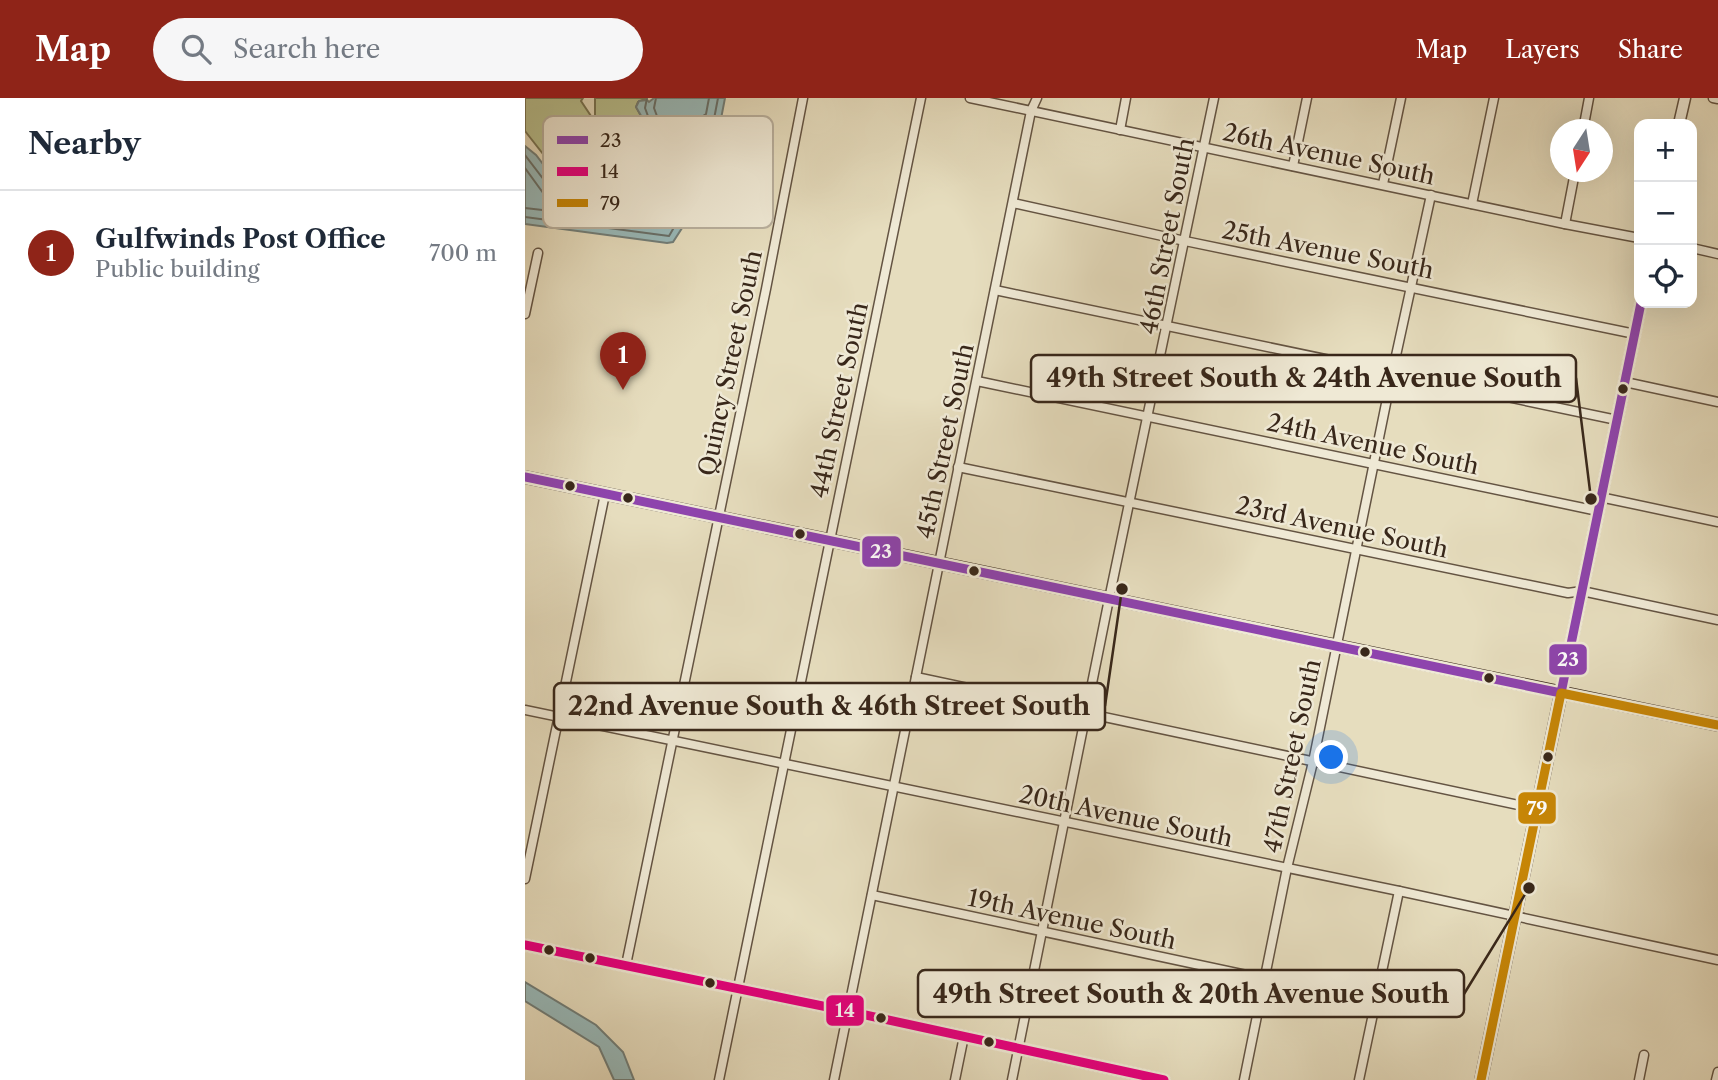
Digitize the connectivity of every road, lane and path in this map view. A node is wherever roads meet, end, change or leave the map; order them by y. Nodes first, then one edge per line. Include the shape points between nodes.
1 (803, 98) edge
2 (921, 98) edge
3 (970, 98) edge
4 (1037, 98) edge
5 (1126, 98) edge
6 (1215, 98) edge
7 (1307, 98) edge
8 (1401, 98) edge
9 (1494, 98) edge
10 (1589, 98) edge
11 (1685, 98) edge
12 (1713, 98) edge
13 (1718, 99) edge
14 (1031, 111) junction
15 (1585, 119) edge
16 (1680, 119) edge
17 (1120, 130) junction
18 (1204, 148) junction
19 (1293, 166) junction
20 (1573, 182) edge
21 (1383, 184) junction
22 (1431, 195) junction
23 (1013, 203) junction
24 (1472, 204) junction
25 (1565, 224) junction
26 (1634, 236) edge
27 (1185, 241) junction
28 (1697, 249) edge
29 (538, 253) dead end
30 (1718, 254) edge
31 (528, 286) edge
32 (1411, 286) junction
33 (995, 290) junction
34 (1640, 308) edge
35 (525, 314) edge
36 (1168, 327) junction
37 (1635, 334) junction
38 (1392, 374) junction
39 (977, 381) junction
40 (1625, 382) junction
41 (1718, 392) edge
42 (1717, 402) edge
43 (1148, 418) junction
44 (1617, 419) junction
45 (1373, 464) junction
46 (958, 467) junction
47 (525, 477) edge
48 (605, 494) junction
49 (1600, 497) junction
50 (1130, 503) junction
51 (1598, 511) junction
52 (717, 517) junction
53 (1718, 522) edge
54 (830, 541) junction
55 (1356, 549) junction
56 (939, 563) junction
57 (1582, 591) junction
58 (1109, 599) junction
59 (1718, 620) edge
60 (1336, 646) junction
61 (916, 677) junction
62 (1561, 693) junction
63 (525, 710) edge
64 (1086, 714) junction
65 (558, 717) junction
66 (1718, 725) edge
67 (671, 741) junction
68 (1313, 762) junction
69 (783, 764) junction
70 (893, 787) junction
71 (1537, 809) junction
72 (1064, 823) junction
73 (1287, 868) junction
74 (525, 879) edge
75 (1399, 891) junction
76 (871, 895) junction
77 (1515, 916) junction
78 (1042, 933) junction
79 (525, 945) edge
80 (1718, 960) edge
81 (626, 965) junction
82 (1265, 979) junction
83 (737, 989) junction
84 (847, 1011) junction
85 (964, 1036) junction
86 (1018, 1048) junction
87 (1644, 1055) dead end
88 (1718, 1072) edge
89 (1131, 1077) edge
90 (719, 1080) edge
91 (834, 1080) edge
92 (955, 1080) edge
93 (1012, 1080) edge
94 (1164, 1080) edge
95 (1244, 1080) edge
96 (1359, 1080) edge
97 (1481, 1080) edge
98 (1639, 1080) edge
99 (1716, 1080) edge

1 - 52 street, Quincy Street South
2 - 54 street, 44th Street South
3 - 14 street, 26th Avenue South
4 - 14 street, 45th Street South
5 - 17 street
6 - 18 street, 46th Street South
7 - 19 street
8 - 21 street
9 - 24 street
10 - 15 street
11 - 16 street
12 - 13 street
14 - 17 street, 26th Avenue South
14 - 23 street, 45th Street South
17 - 18 street, 26th Avenue South
18 - 19 street, 26th Avenue South
18 - 27 street, 46th Street South
19 - 21 street, 26th Avenue South
20 - 25 street
21 - 22 street, 26th Avenue South
22 - 24 street, 26th Avenue South
22 - 32 street, 47th Street South
23 - 27 street, 25th Avenue South
23 - 33 street, 45th Street South
24 - 25 street, 26th Avenue South
25 - 26 street, 26th Avenue South
27 - 32 street, 25th Avenue South
27 - 36 street, 46th Street South
28 - 30 street
29 - 31 street
31 - 35 street
32 - 37 street, 25th Avenue South
32 - 38 street, 47th Street South
33 - 36 street
33 - 39 street, 45th Street South
34 - 37 street
36 - 38 street
36 - 43 street, 46th Street South
37 - 40 street
38 - 44 street
38 - 45 street, 47th Street South
39 - 43 street, 24th Avenue South
39 - 46 street, 45th Street South
40 - 42 street
40 - 44 street
41 - 42 street
43 - 45 street, 24th Avenue South
43 - 50 street, 46th Street South
44 - 49 street
45 - 51 street, 24th Avenue South
45 - 55 street, 47th Street South
46 - 50 street, 23rd Avenue South
46 - 56 street, 45th Street South
47 - 48 main road
48 - 52 main road
48 - 65 street
49 - 51 street
49 - 53 street
50 - 55 street, 23rd Avenue South
50 - 58 street, 46th Street South
51 - 57 street
52 - 54 main road
52 - 67 street, Quincy Street South
54 - 56 main road
54 - 69 street, 44th Street South
55 - 57 street, 23rd Avenue South via 1568,593
55 - 60 street, 47th Street South
56 - 58 main road
56 - 61 street, 45th Street South
57 - 59 street, 23rd Avenue South
57 - 62 street
58 - 60 main road
58 - 64 street, 46th Street South
60 - 62 main road
60 - 68 street, 47th Street South
61 - 64 street
61 - 70 street, 45th Street South
62 - 66 main road
62 - 71 main road
63 - 65 street, 20th Avenue South
64 - 68 street
64 - 72 street, 46th Street South
65 - 67 street, 20th Avenue South
65 - 74 street
67 - 69 street, 20th Avenue South
67 - 81 street, Quincy Street South
68 - 71 street
68 - 73 street, 47th Street South
69 - 70 street, 20th Avenue South
69 - 83 street, 44th Street South
70 - 72 street, 20th Avenue South
70 - 76 street, 45th Street South
71 - 77 main road
72 - 73 street, 20th Avenue South
72 - 78 street, 46th Street South
73 - 75 street, 20th Avenue South
73 - 82 street, 47th Street South
75 - 77 street, 20th Avenue South
75 - 96 street
76 - 78 street, 19th Avenue South
76 - 84 street, 45th Street South
77 - 80 street, 20th Avenue South
77 - 97 main road
78 - 82 street, 19th Avenue South
78 - 86 street, 46th Street South
79 - 81 street
81 - 83 street
82 - 95 street, 47th Street South
83 - 84 street
83 - 90 street, 44th Street South
84 - 85 street
84 - 91 street, 45th Street South
85 - 86 street
85 - 92 street
86 - 89 street
86 - 93 street, 46th Street South
87 - 98 street
88 - 99 street
89 - 94 street

